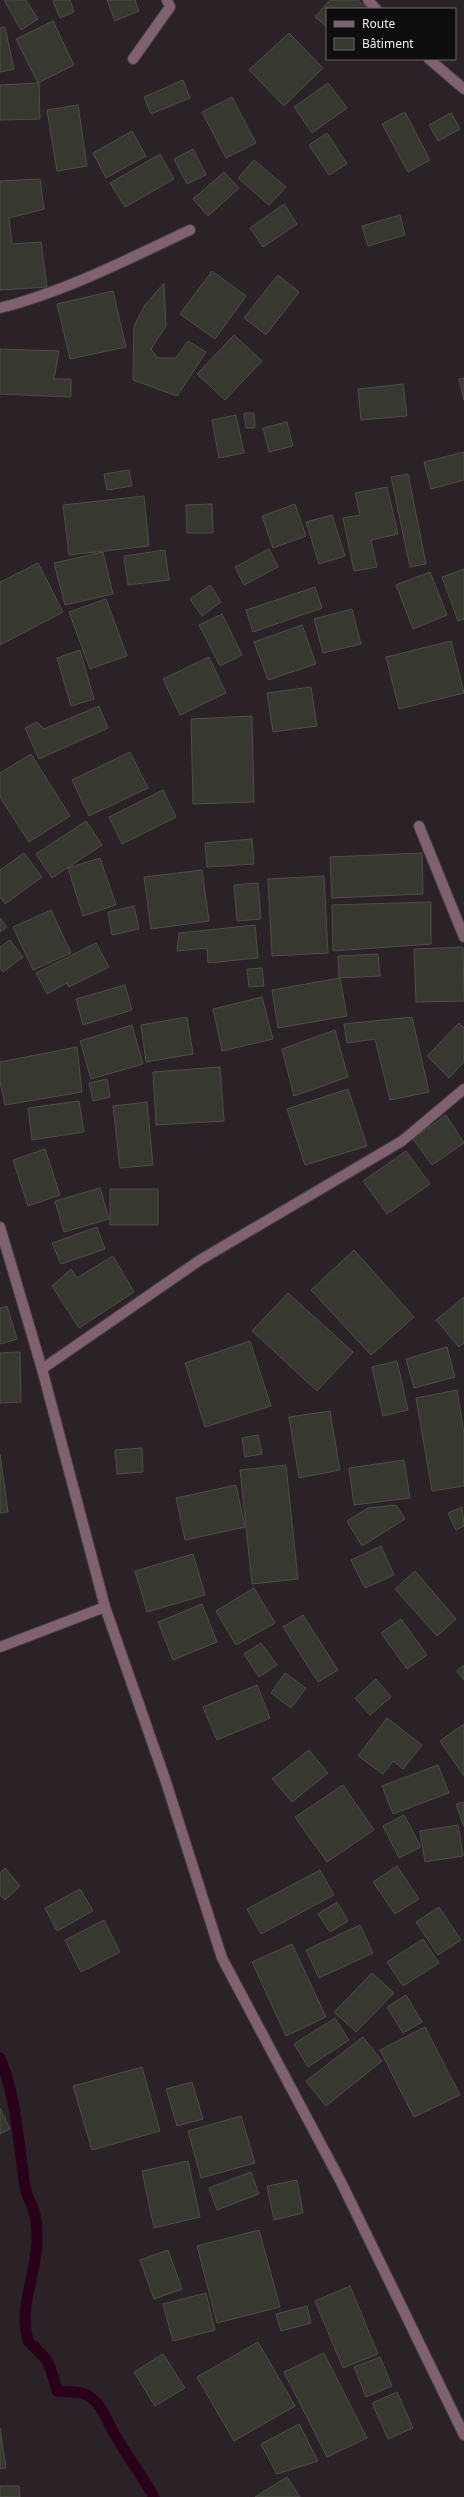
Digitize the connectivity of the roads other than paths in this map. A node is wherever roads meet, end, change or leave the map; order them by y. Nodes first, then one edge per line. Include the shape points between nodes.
1 (167, 0) edge
2 (368, 0) edge
3 (375, 8) edge
4 (133, 58) dead end
5 (430, 60) edge
6 (464, 89) edge
7 (190, 230) dead end
8 (0, 308) edge
9 (418, 826) dead end
10 (464, 937) edge
11 (464, 1089) edge
12 (0, 1227) edge
13 (42, 1369) junction
14 (106, 1607) junction
15 (0, 1648) edge
16 (464, 2435) edge

1 - 4 street via 170,7
2 - 3 street
5 - 6 street
7 - 8 street via 100,273 30,300
9 - 10 street
11 - 13 street via 402,1141 200,1260
12 - 13 street
13 - 14 street
14 - 15 street
14 - 16 street via 165,1779 222,1958 342,2182

